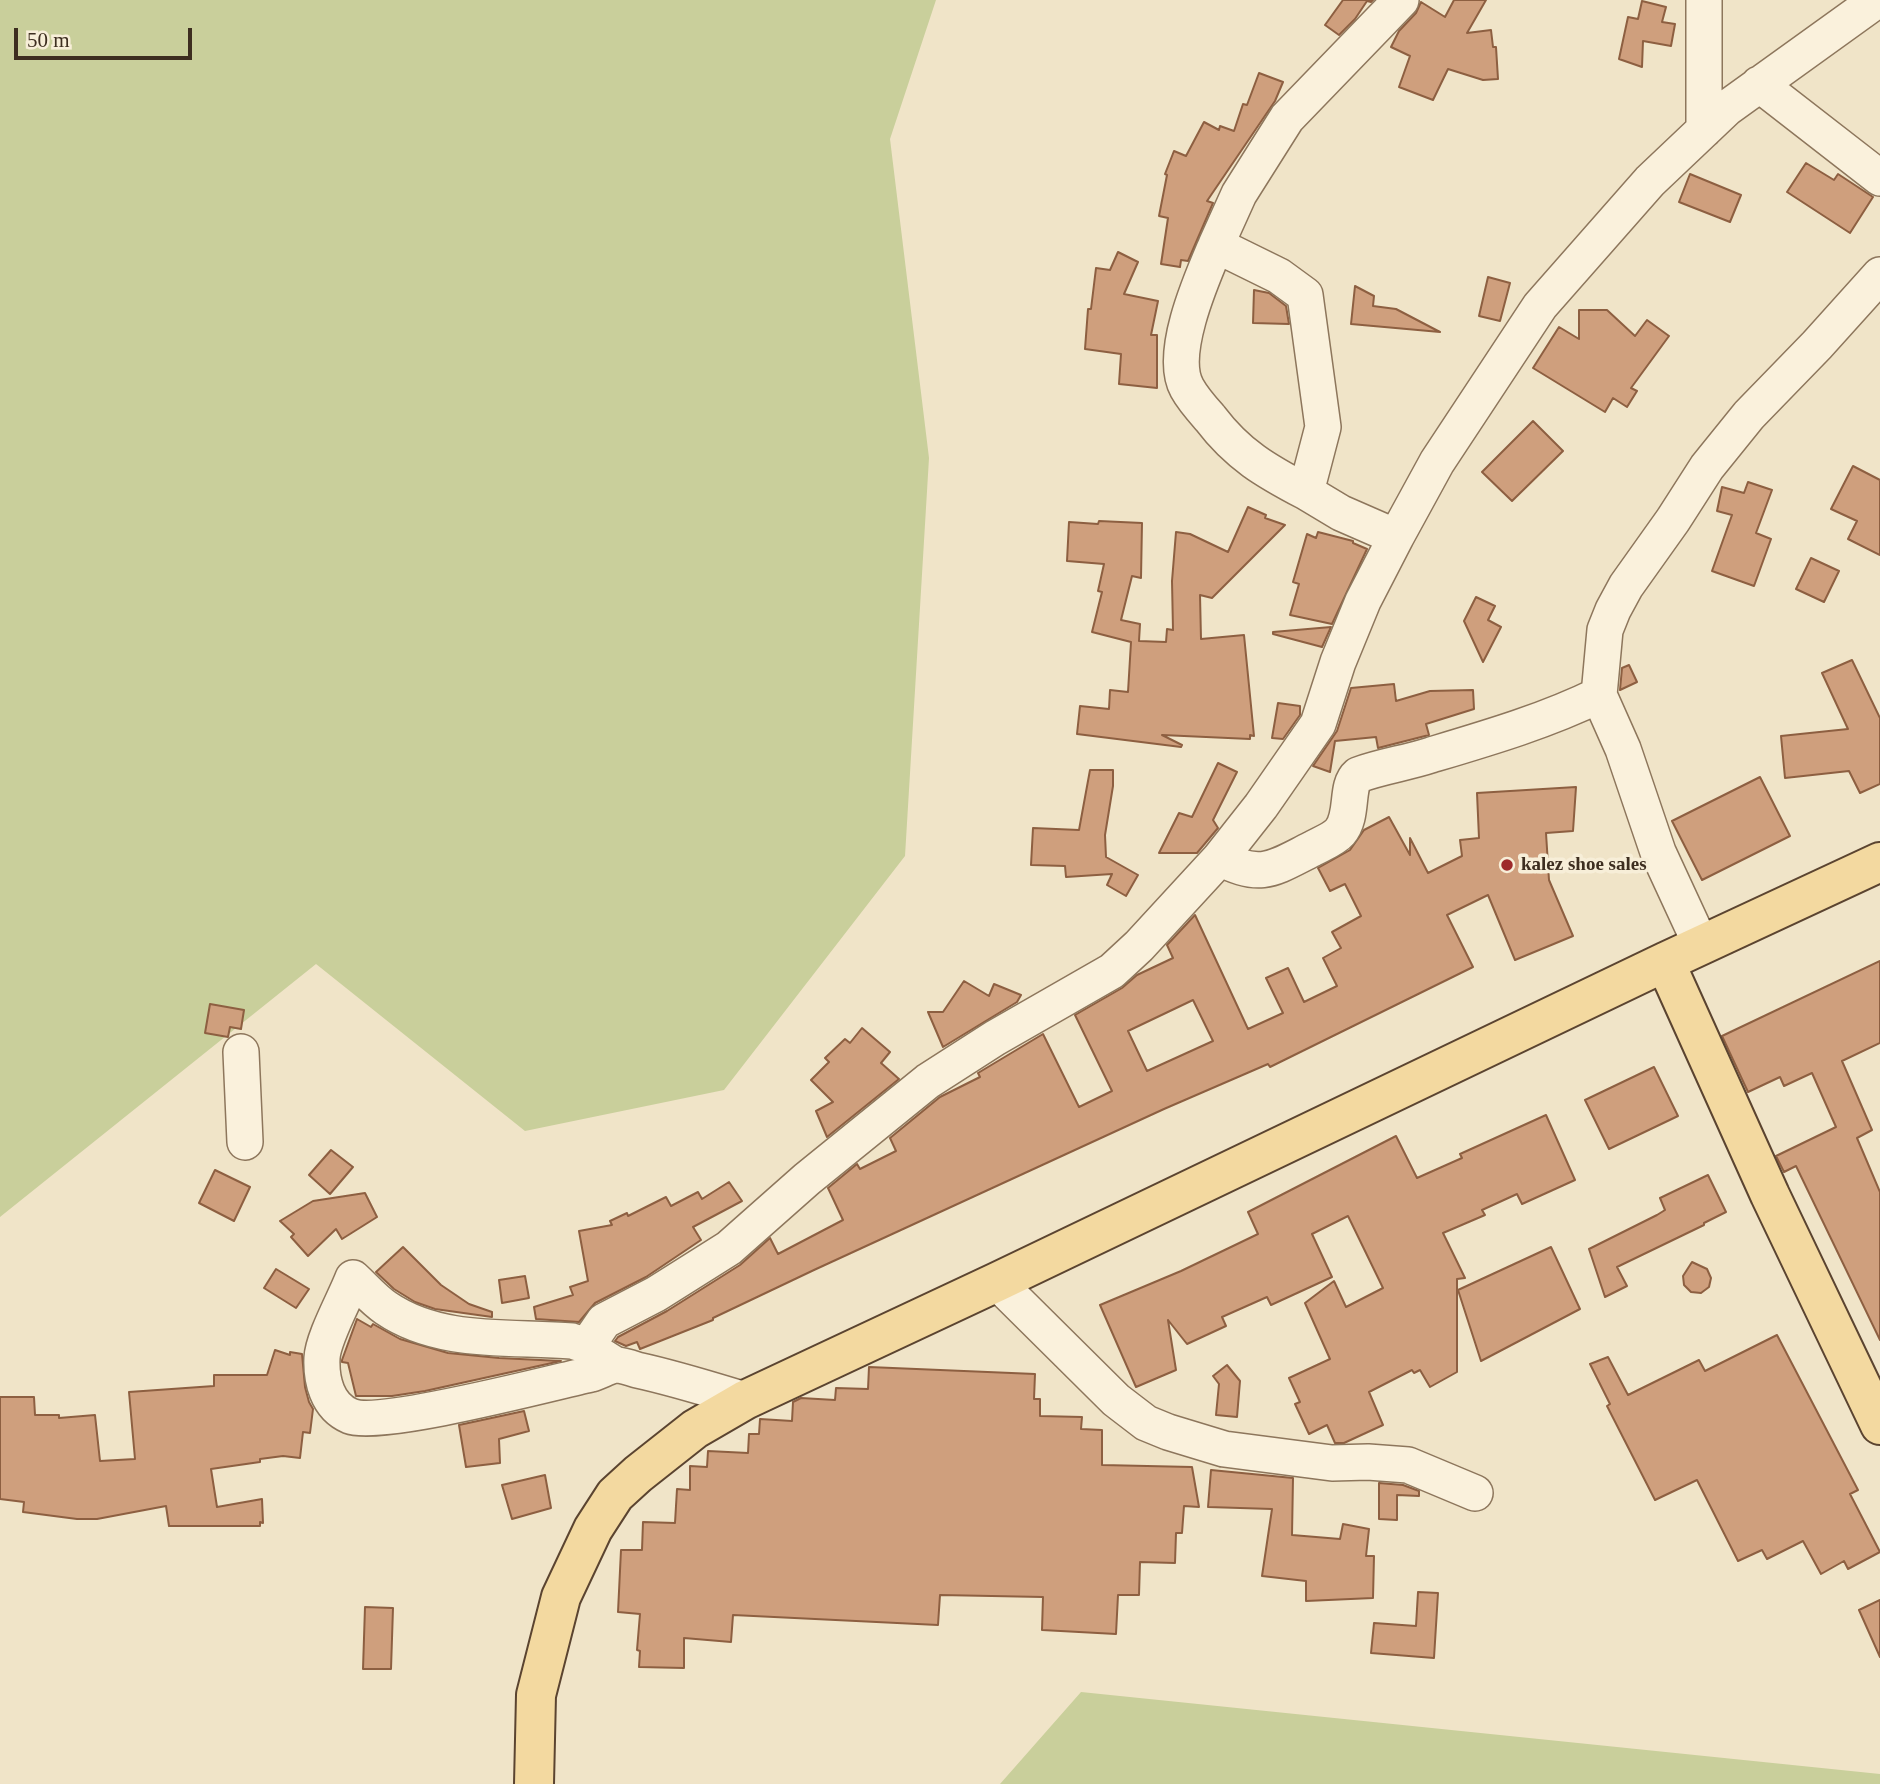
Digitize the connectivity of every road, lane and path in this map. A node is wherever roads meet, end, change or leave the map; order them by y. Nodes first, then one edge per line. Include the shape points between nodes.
1 (1401, 0) edge
2 (1704, 0) edge
3 (1877, 0) edge
4 (1759, 84) junction
5 (1704, 130) junction
6 (1880, 178) edge
7 (1216, 245) junction
8 (1880, 275) edge
9 (1306, 492) junction
10 (1396, 537) junction
11 (1599, 695) junction
12 (1220, 858) junction
13 (1880, 862) edge
14 (1701, 945) junction
15 (1665, 962) junction
16 (241, 1052) dead end
17 (245, 1142) dead end
18 (997, 1282) junction
19 (603, 1357) junction
20 (745, 1401) junction
21 (1878, 1417) edge
22 (1475, 1493) dead end
23 (534, 1784) edge

1 - 7 street via 1287,118 1239,194
2 - 5 street
3 - 4 street
4 - 5 street
4 - 6 street
5 - 10 street via 1650,181 1540,306 1437,462
7 - 9 street via 1279,276 1305,295 1322,427
7 - 9 street via 1195,293 1185,332 1182,363 1186,387 1225,438 1260,468
8 - 11 street via 1749,415 1707,467 1626,586 1605,630
9 - 10 street
10 - 12 street via 1363,601 1318,724
11 - 12 street via 1527,725 1358,775 1352,782 1349,812 1340,832 1284,864 1255,870
11 - 14 street via 1658,852
12 - 19 street via 1112,971 928,1081 729,1248 604,1321 593,1337
13 - 14 main road
14 - 15 main road
15 - 18 main road
15 - 21 main road via 1770,1195
16 - 17 street
18 - 20 main road
18 - 22 street via 1116,1401 1146,1423 1224,1449 1332,1464 1408,1465
19 - 19 street via 600,1372 363,1419 350,1416 330,1399 322,1356 353,1278 386,1308 422,1326 469,1336 572,1341
19 - 20 street
20 - 23 main road via 695,1429 638,1475 615,1495 593,1529 561,1597 550,1633 536,1695

